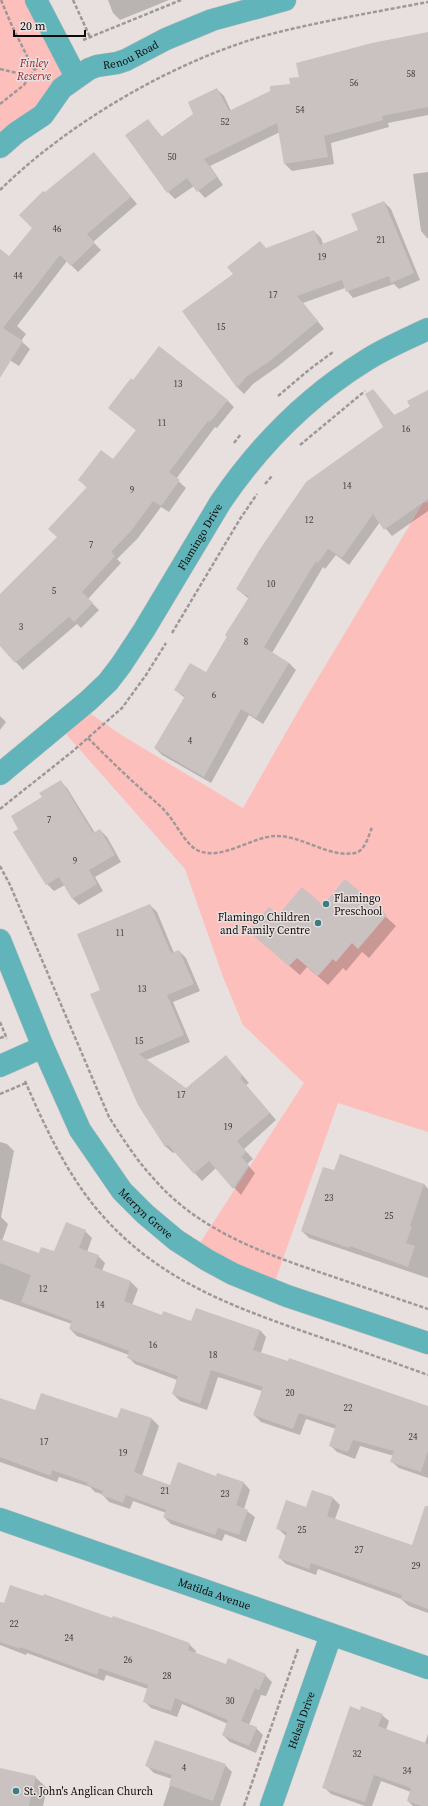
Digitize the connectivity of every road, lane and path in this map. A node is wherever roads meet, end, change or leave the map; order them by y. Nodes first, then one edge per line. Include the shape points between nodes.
1 (2, 0) edge
2 (36, 0) edge
3 (73, 0) edge
4 (181, 0) edge
5 (285, 0) edge
6 (428, 2) edge
7 (90, 37) junction
8 (80, 41) dead end
9 (47, 61) dead end
10 (0, 69) edge
11 (34, 70) junction
12 (30, 76) junction
13 (76, 77) junction
14 (0, 104) edge
15 (0, 147) edge
16 (0, 190) edge
17 (428, 329) edge
18 (369, 388) dead end
19 (298, 447) dead end
20 (273, 475) dead end
21 (88, 738) junction
22 (0, 774) edge
23 (0, 809) edge
24 (372, 827) dead end
25 (0, 866) edge
26 (0, 940) edge
27 (0, 1022) edge
28 (6, 1036) junction
29 (0, 1038) edge
30 (9, 1043) dead end
31 (43, 1047) junction
32 (0, 1066) edge
33 (26, 1083) dead end
34 (0, 1094) edge
35 (428, 1309) edge
36 (428, 1343) edge
37 (0, 1518) edge
38 (331, 1635) junction
39 (298, 1649) dead end
40 (428, 1668) edge
41 (244, 1806) edge
42 (271, 1806) edge

1 - 11 path
2 - 13 street
3 - 7 path
4 - 7 path
5 - 13 street, Renou Road via 212,20 166,39 126,60 97,66
6 - 16 path via 269,35 195,62 107,107 39,154
7 - 8 path
9 - 11 path
10 - 12 path
11 - 12 path
12 - 14 path via 24,85
13 - 15 street, Renou Road via 62,88 43,115
17 - 22 street, Flamingo Drive via 366,360 294,415 273,435 220,503 121,665 88,702
18 - 19 path
20 - 21 path via 240,519 146,676 122,708
21 - 23 path
21 - 24 path via 164,810 189,844 204,854 275,836 339,852 356,853 361,850
25 - 35 path via 109,1116 155,1181 204,1222 246,1245 287,1262
26 - 31 street, Merryn Grove
27 - 28 path
28 - 29 path
28 - 30 path
31 - 32 street
31 - 36 street, Merryn Grove via 80,1130 122,1191 176,1240 233,1274 287,1296
33 - 34 path
37 - 38 street, Matilda Avenue
38 - 40 street, Matilda Avenue
38 - 42 street, Helsal Drive
39 - 41 path

